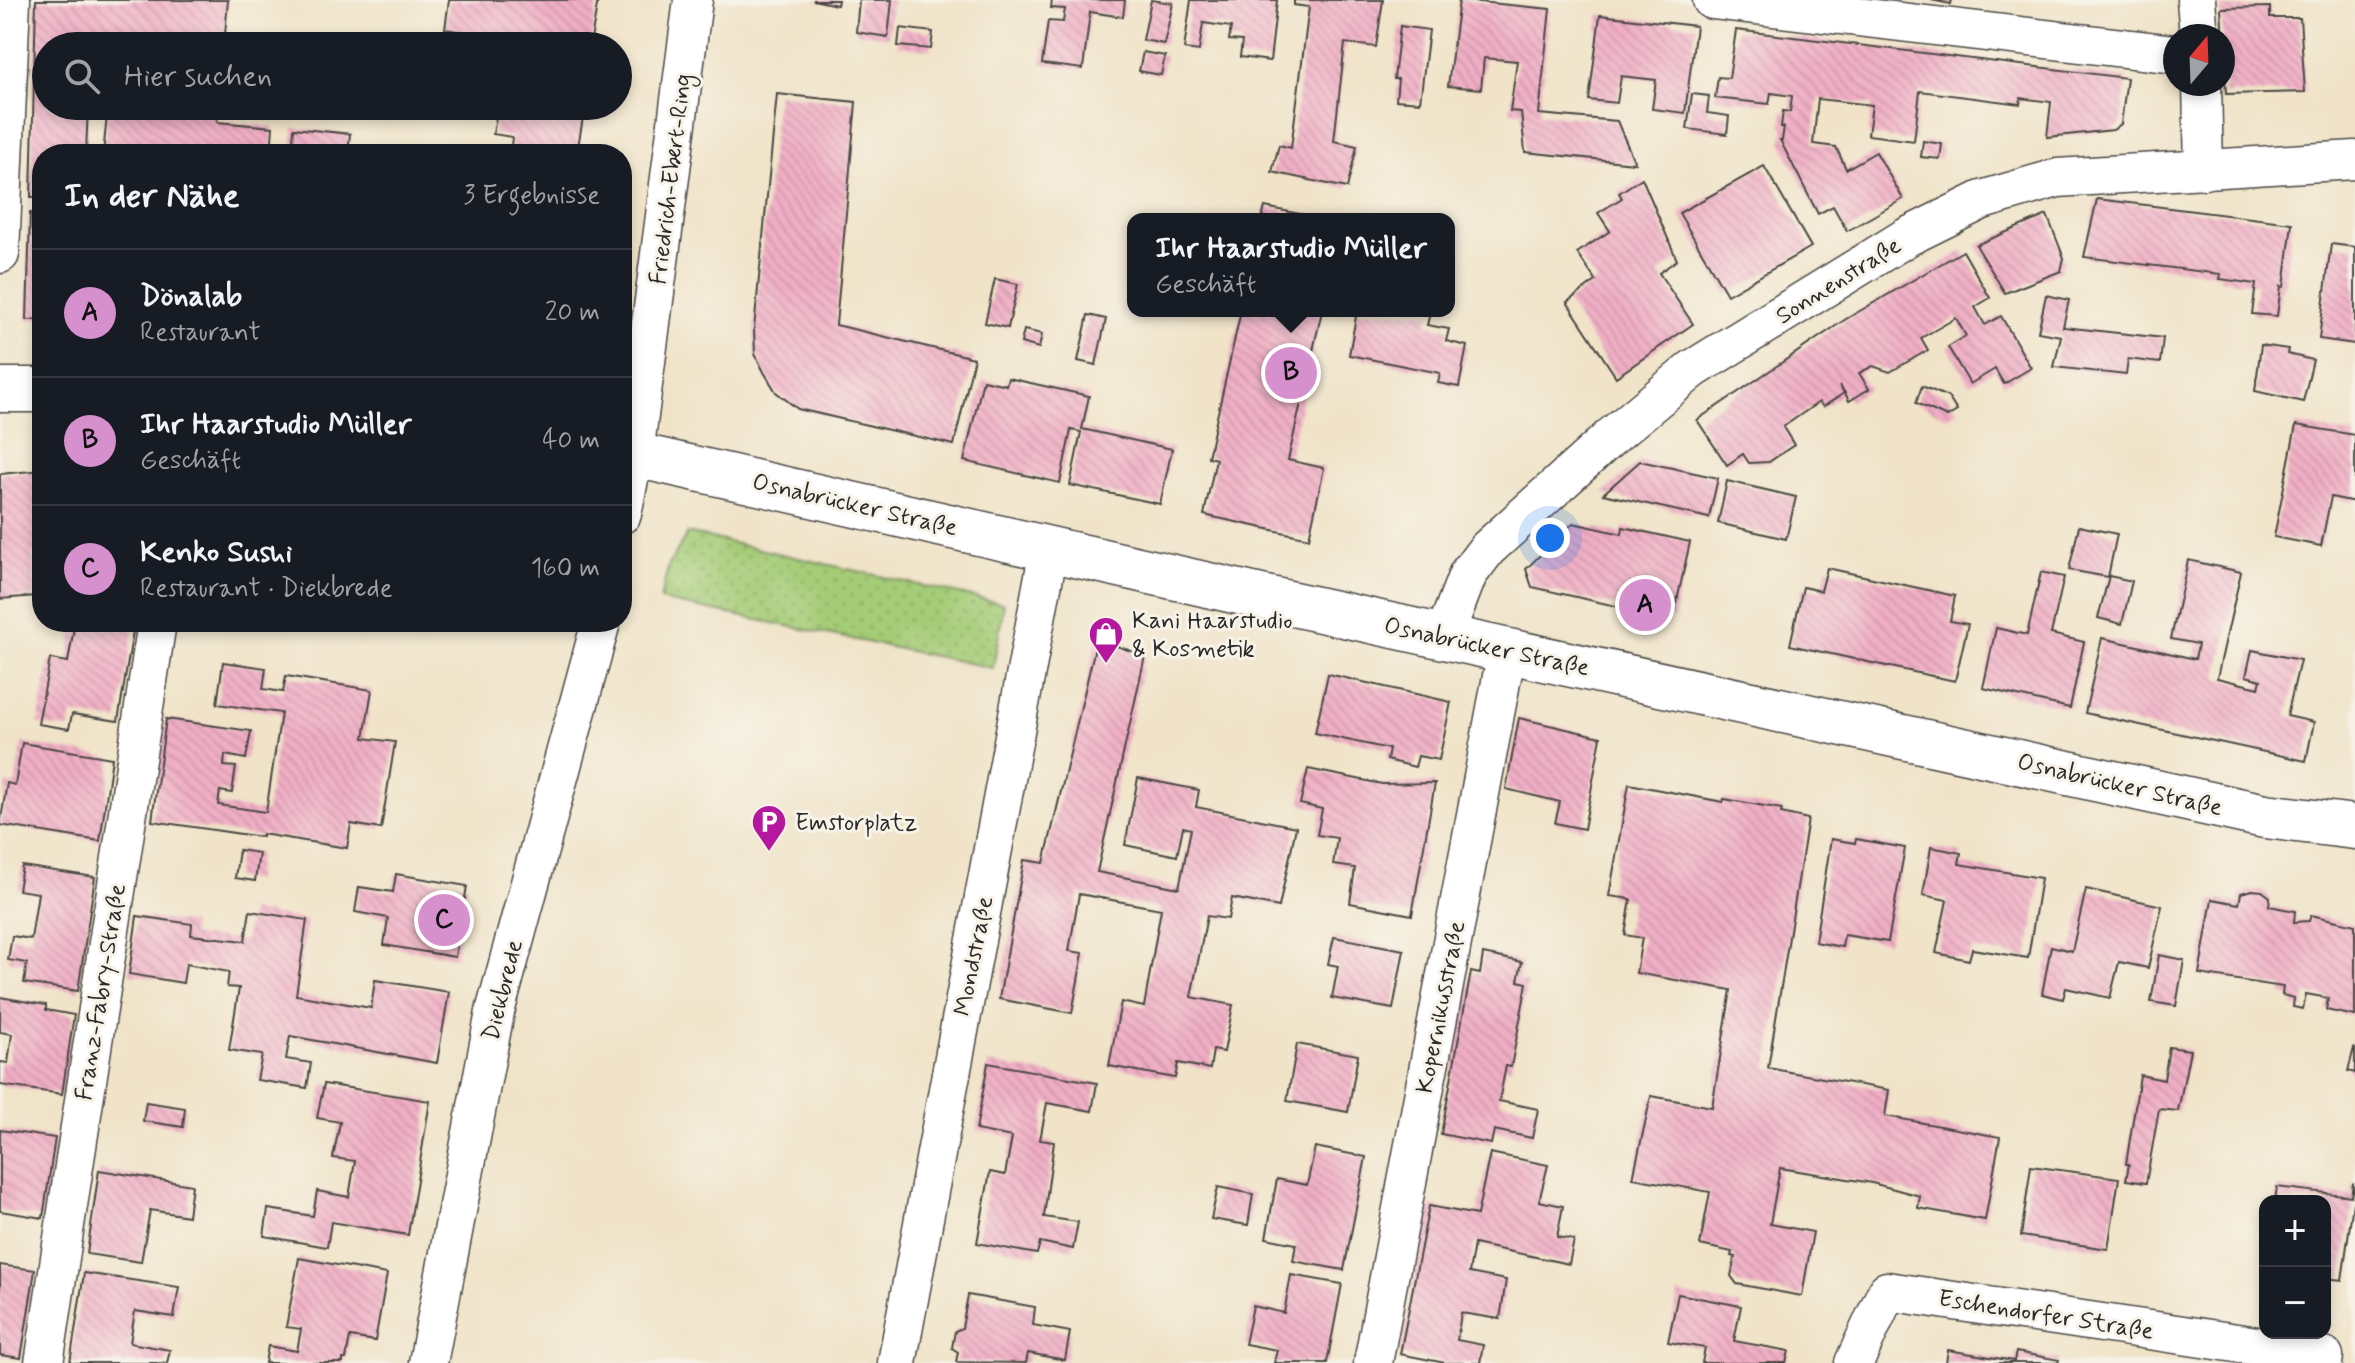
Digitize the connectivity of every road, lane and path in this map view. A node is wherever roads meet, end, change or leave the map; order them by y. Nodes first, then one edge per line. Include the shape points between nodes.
1 (11, 0) edge
2 (693, 0) edge
3 (1712, 0) edge
4 (2196, 0) edge
5 (2198, 24) edge
6 (2163, 53) edge
7 (2202, 96) edge
8 (2355, 160) edge
9 (2204, 170) junction
10 (0, 254) edge
11 (0, 390) edge
12 (32, 390) edge
13 (632, 425) edge
14 (632, 454) edge
15 (1049, 549) junction
16 (155, 632) edge
17 (598, 632) edge
18 (1444, 636) junction
19 (1507, 650) junction
20 (2355, 827) edge
21 (44, 1363) edge
22 (428, 1363) edge
23 (897, 1363) edge
24 (1373, 1363) edge
25 (1854, 1363) edge
26 (2323, 1363) edge

1 - 10 street
2 - 13 street, Friedrich-Ebert-Ring
3 - 6 street
4 - 5 street
7 - 9 street
8 - 9 street, Sonnenstraße
9 - 18 street, Sonnenstraße via 2057,178 1982,200 1907,237 1693,369 1589,458 1487,549 1468,574
11 - 12 main road
14 - 15 main road, Osnabrücker Straße
15 - 18 main road, Osnabrücker Straße
15 - 23 street, Mondstraße
16 - 21 street, Franz-Fabry-Straße
17 - 22 street, Diekbrede via 495,1012
18 - 19 main road, Osnabrücker Straße
19 - 20 main road, Osnabrücker Straße via 2265,816
19 - 24 street, Kopernikusstraße
25 - 26 street, Eschendorfer Straße via 1887,1291 2324,1356

